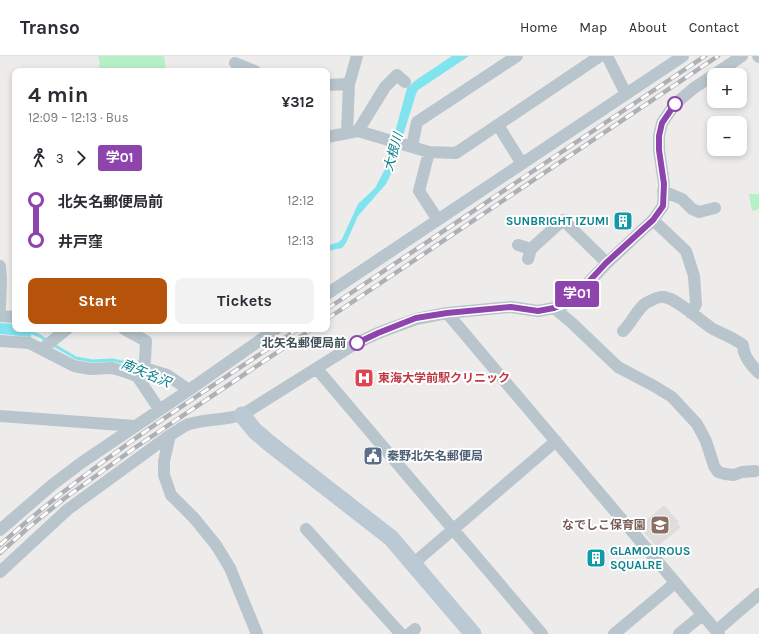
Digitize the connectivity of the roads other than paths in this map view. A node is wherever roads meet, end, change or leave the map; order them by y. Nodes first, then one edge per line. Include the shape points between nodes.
1 (357, 56) edge
2 (517, 56) edge
3 (600, 56) edge
4 (606, 56) edge
5 (683, 56) edge
6 (742, 56) edge
7 (236, 63) edge
8 (248, 68) edge
9 (405, 82) dead end
10 (349, 84) junction
11 (330, 85) edge
12 (626, 94) junction
13 (498, 125) junction
14 (352, 132) junction
15 (330, 136) edge
16 (409, 145) junction
17 (429, 152) junction
18 (522, 164) junction
19 (663, 191) junction
20 (715, 208) dead end
21 (438, 220) junction
22 (653, 220) junction
23 (518, 245) dead end
24 (606, 263) junction
25 (0, 266) edge
26 (330, 292) edge
27 (0, 308) edge
28 (554, 308) junction
29 (447, 313) junction
30 (691, 313) junction
31 (0, 316) edge
32 (12, 317) edge
33 (623, 331) dead end
34 (63, 332) edge
35 (130, 332) edge
36 (272, 332) edge
37 (0, 341) edge
38 (42, 349) junction
39 (317, 369) junction
40 (759, 372) edge
41 (189, 390) junction
42 (159, 409) junction
43 (242, 415) junction
44 (0, 416) edge
45 (135, 426) junction
46 (170, 435) junction
47 (556, 441) junction
48 (755, 471) dead end
49 (306, 529) dead end
50 (0, 530) edge
51 (453, 530) junction
52 (414, 563) junction
53 (0, 572) edge
54 (675, 583) junction
55 (759, 594) edge
56 (702, 615) junction
57 (622, 632) edge
58 (717, 632) edge
59 (257, 634) edge
60 (401, 634) edge
61 (473, 634) edge
62 (542, 634) edge
63 (679, 634) edge

1 - 10 street
2 - 16 street via 417,122
3 - 13 street
4 - 12 street
5 - 12 street
6 - 19 street via 694,88 675,104 662,123 659,150
7 - 8 street
9 - 14 street via 397,75
10 - 11 street
10 - 14 street
12 - 18 street
13 - 17 street via 456,153
13 - 18 street
14 - 15 street
14 - 16 street
16 - 17 street
17 - 21 street via 419,191
18 - 21 street
19 - 20 street via 682,199 692,209 700,212
19 - 22 street via 663,206
21 - 26 street
22 - 24 street
22 - 30 street via 686,251 694,276 696,304
23 - 24 street via 530,254 563,220
24 - 28 street via 570,302
25 - 27 street
28 - 29 street via 538,311 511,307
28 - 48 street via 618,367 672,397 697,424 718,472 734,475
29 - 39 street via 416,318 378,333 355,344
29 - 47 street
30 - 33 street via 664,297 656,298 645,304
30 - 40 street via 743,345 747,358
31 - 32 street
34 - 38 street
35 - 41 street via 146,341 146,369 167,375
36 - 41 street
37 - 38 street via 29,343
38 - 42 street via 74,366 90,369 112,368 137,376
39 - 43 street
39 - 51 street
41 - 42 street
42 - 45 street
43 - 46 street via 188,424
43 - 52 street via 254,431 391,538
44 - 45 street
45 - 50 street via 52,485
46 - 53 street via 67,510
46 - 59 street via 164,461 164,475 171,495 216,545 230,568
47 - 51 street
47 - 54 street
49 - 60 street
51 - 52 street
51 - 62 street
52 - 61 street
54 - 56 street
54 - 57 street
55 - 58 street
56 - 58 street
56 - 63 street

